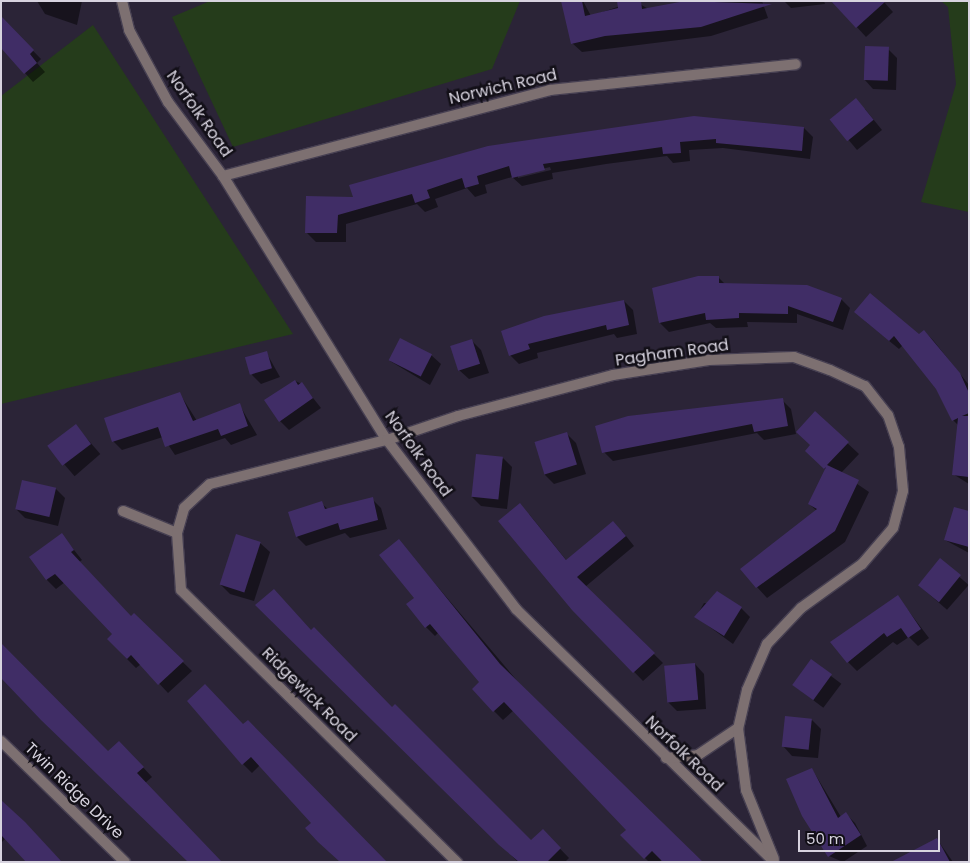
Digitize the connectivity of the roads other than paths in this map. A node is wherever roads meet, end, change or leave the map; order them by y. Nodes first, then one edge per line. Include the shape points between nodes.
1 (122, 1) edge
2 (796, 64) dead end
3 (223, 176) junction
4 (387, 440) junction
5 (123, 511) dead end
6 (177, 533) junction
7 (738, 728) junction
8 (1, 741) edge
9 (666, 758) junction
10 (125, 862) edge
11 (457, 862) edge
12 (774, 862) edge

1 - 3 street, Norfolk Road via 129,30 168,102
2 - 3 street, Norwich Road via 550,90
3 - 4 street, Norfolk Road
4 - 6 street, Ridgewick Road via 210,484 184,508
4 - 7 street, Pagham Road via 458,416 613,375 709,360 794,357 865,386 888,415 899,448 903,490 893,528 862,564 801,608 767,644 747,690
4 - 9 street, Norfolk Road via 516,609
5 - 6 street
6 - 11 street, Ridgewick Road via 181,590
7 - 9 street via 698,755
7 - 12 street, Pagham Road via 746,790
8 - 10 street, Twin Ridge Drive
9 - 12 street, Norfolk Road

